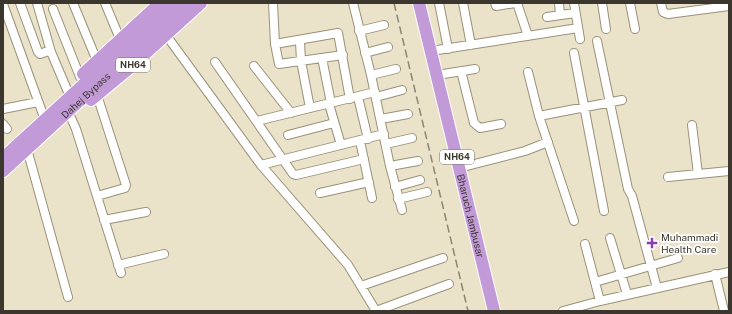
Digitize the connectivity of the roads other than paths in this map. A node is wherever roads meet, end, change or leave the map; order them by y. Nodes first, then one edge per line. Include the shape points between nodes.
1 (20, 3) edge
2 (37, 3) edge
3 (73, 3) edge
4 (105, 3) edge
5 (173, 3) edge
6 (186, 3) edge
7 (201, 3) edge
8 (273, 3) edge
9 (353, 3) edge
10 (420, 3) edge
11 (439, 3) edge
12 (463, 3) edge
13 (495, 3) edge
14 (516, 3) edge
15 (559, 3) edge
16 (574, 3) edge
17 (602, 3) edge
18 (630, 3) edge
19 (661, 3) edge
20 (3, 4) edge
21 (159, 4) edge
22 (729, 6) edge
23 (53, 9) dead end
24 (575, 13) junction
25 (560, 15) junction
26 (547, 17) dead end
27 (384, 25) dead end
28 (578, 28) junction
29 (606, 29) dead end
30 (635, 29) dead end
31 (359, 31) junction
32 (166, 35) junction
33 (528, 36) junction
34 (580, 38) dead end
35 (120, 39) junction
36 (278, 41) junction
37 (597, 41) dead end
38 (300, 42) dead end
39 (471, 45) junction
40 (388, 47) dead end
41 (448, 48) junction
42 (431, 51) junction
43 (51, 52) junction
44 (365, 53) junction
45 (574, 54) dead end
46 (343, 55) junction
47 (322, 58) junction
48 (97, 61) junction
49 (215, 62) dead end
50 (301, 62) junction
51 (254, 66) dead end
52 (396, 69) dead end
53 (475, 69) dead end
54 (461, 71) junction
55 (528, 72) dead end
56 (371, 75) junction
57 (437, 76) junction
58 (80, 77) junction
59 (402, 90) dead end
60 (68, 92) junction
61 (97, 95) junction
62 (375, 95) junction
63 (354, 98) junction
64 (622, 100) dead end
65 (38, 102) junction
66 (610, 102) junction
67 (330, 104) junction
68 (584, 107) junction
69 (310, 108) junction
70 (3, 109) edge
71 (291, 113) junction
72 (408, 114) dead end
73 (58, 115) junction
74 (539, 116) junction
75 (381, 119) junction
76 (257, 121) junction
77 (334, 123) junction
78 (501, 124) dead end
79 (692, 125) dead end
80 (384, 134) junction
81 (288, 135) dead end
82 (412, 138) dead end
83 (364, 140) junction
84 (548, 142) junction
85 (386, 144) junction
86 (341, 145) junction
87 (26, 149) junction
88 (3, 158) edge
89 (284, 159) junction
90 (364, 159) junction
91 (418, 161) dead end
92 (261, 165) junction
93 (390, 166) junction
94 (459, 168) junction
95 (3, 171) edge
96 (729, 171) edge
97 (698, 174) junction
98 (668, 177) dead end
99 (420, 180) dead end
100 (369, 182) junction
101 (395, 186) junction
102 (427, 192) dead end
103 (320, 193) dead end
104 (97, 196) junction
105 (372, 198) dead end
106 (398, 199) junction
107 (402, 210) dead end
108 (604, 211) dead end
109 (146, 212) dead end
110 (104, 220) junction
111 (574, 222) dead end
112 (610, 238) dead end
113 (584, 244) dead end
114 (164, 254) dead end
115 (443, 258) dead end
116 (678, 258) dead end
117 (118, 265) junction
118 (650, 267) junction
119 (729, 272) edge
120 (121, 273) dead end
121 (715, 274) junction
122 (621, 275) junction
123 (595, 282) junction
124 (449, 284) dead end
125 (362, 286) junction
126 (656, 288) junction
127 (627, 294) junction
128 (68, 297) dead end
129 (600, 301) junction
130 (376, 311) edge
131 (494, 311) edge
132 (563, 311) edge
133 (724, 311) edge

1 - 43 street via 38,52
2 - 43 street
3 - 48 street
4 - 35 street
5 - 73 highway, Dahej Bypass
6 - 73 highway, Dahej Bypass
7 - 32 highway, NH64
8 - 36 street
9 - 31 street
10 - 42 highway, Bharuch Jambusar / NH64
11 - 41 street
12 - 39 street
13 - 14 street via 496,6
14 - 33 street
15 - 25 street
16 - 24 street
17 - 29 street
18 - 30 street
19 - 22 street via 663,12 668,14
20 - 65 street
21 - 35 highway, NH64
23 - 58 street
24 - 25 street
24 - 28 street
25 - 26 street
27 - 31 street
28 - 33 street
28 - 34 street
31 - 44 street
32 - 61 highway, NH64
32 - 92 street
33 - 39 street
35 - 48 highway, NH64
36 - 46 street via 338,33
36 - 50 street via 279,64
37 - 66 street
38 - 50 street
39 - 41 street
40 - 44 street
41 - 42 street
42 - 57 highway, Bharuch Jambusar / NH64
43 - 60 street
44 - 56 street
45 - 68 street
46 - 47 street
46 - 63 street
47 - 50 street
47 - 67 street
48 - 58 highway, NH64
49 - 76 street
50 - 69 street
51 - 71 street
52 - 56 street
53 - 54 street
54 - 57 street
54 - 78 street via 474,123 480,128
55 - 74 street
56 - 62 street
57 - 94 highway, Bharuch Jambusar / NH64
58 - 60 highway, NH64
59 - 62 street
60 - 73 highway, NH64
61 - 73 highway, NH64 via 81,108
61 - 104 street via 126,185 125,188
62 - 63 street
62 - 75 street
63 - 67 street
63 - 83 street
64 - 66 street
65 - 70 street
65 - 73 street
66 - 68 street
66 - 118 street via 628,189
67 - 69 street
67 - 77 street
68 - 74 street
68 - 108 street
69 - 71 street
71 - 76 street
72 - 75 street
73 - 87 highway, Dahej Bypass / NH64
73 - 88 highway, Dahej Bypass / NH64
73 - 104 street via 76,130
74 - 84 street
75 - 80 street
76 - 89 street
77 - 81 street
77 - 86 street
79 - 97 street
80 - 83 street
80 - 85 street
82 - 85 street
83 - 86 street
83 - 90 street
84 - 94 street
84 - 111 street
85 - 93 street
86 - 89 street
87 - 95 highway, Dahej Bypass / NH64
87 - 128 street
89 - 90 street via 296,175
89 - 92 street
90 - 100 street
91 - 93 street
92 - 125 street via 348,265
93 - 101 street
94 - 131 highway, Bharuch Jambusar / NH64
96 - 97 street
97 - 98 street
99 - 101 street
100 - 103 street
100 - 105 street
101 - 106 street
102 - 106 street
104 - 110 street
106 - 107 street
109 - 110 street
110 - 117 street
112 - 122 street
113 - 123 street
114 - 117 street
115 - 125 street
116 - 118 street
117 - 120 street
118 - 122 street
118 - 126 street
119 - 121 street
121 - 126 street
121 - 133 street
122 - 123 street
122 - 127 street
123 - 129 street
124 - 130 street
125 - 130 street
126 - 127 street
127 - 129 street
129 - 132 street

